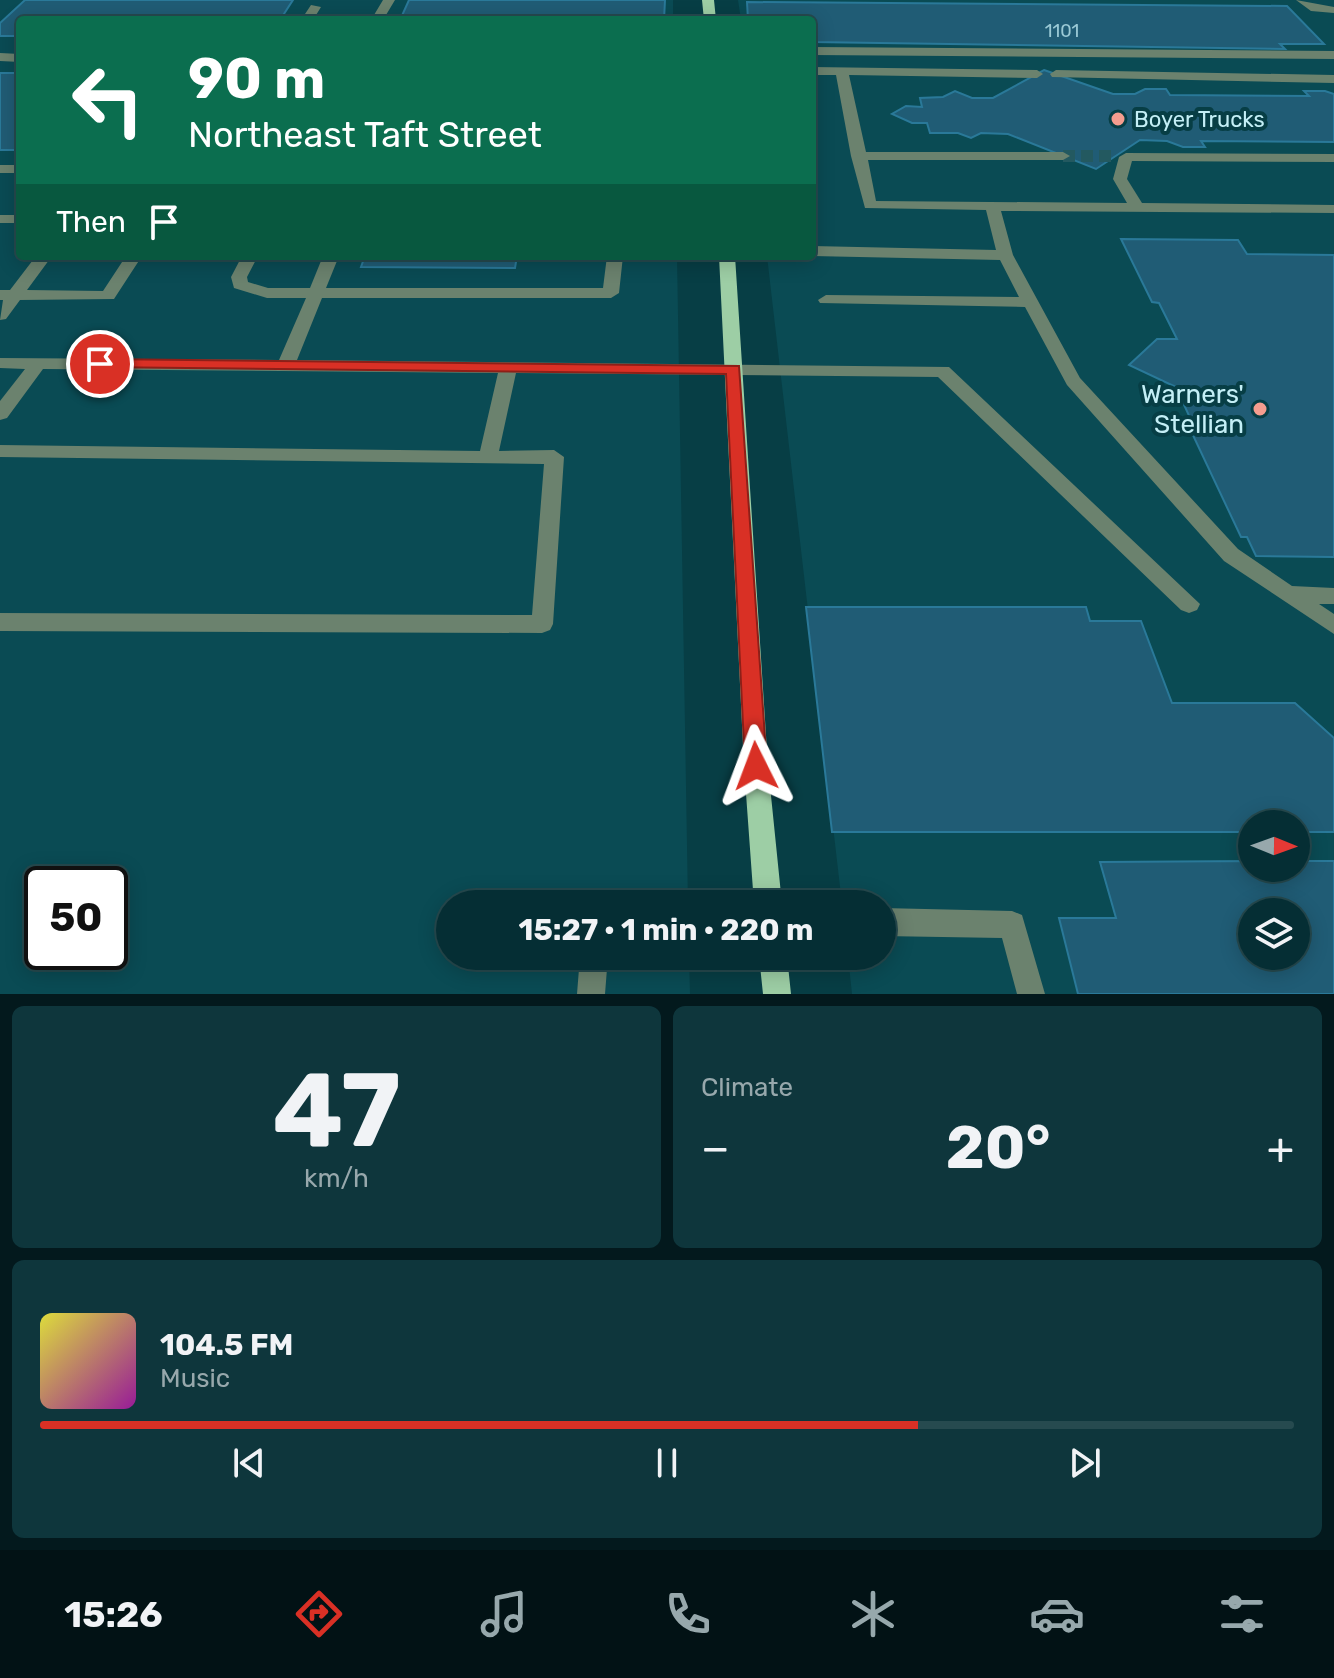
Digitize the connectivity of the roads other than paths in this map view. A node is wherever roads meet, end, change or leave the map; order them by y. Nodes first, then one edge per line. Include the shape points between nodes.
1 (1302, 0) edge
2 (315, 7) dead end
3 (1334, 10) edge
4 (309, 16) edge
5 (816, 51) edge
6 (1334, 55) edge
7 (816, 71) edge
8 (842, 72) junction
9 (1037, 74) dead end
10 (1056, 74) dead end
11 (1334, 79) edge
12 (858, 156) junction
13 (1063, 156) tunnel mouth
14 (1334, 158) edge
15 (992, 206) junction
16 (1137, 207) junction
17 (1334, 209) edge
18 (816, 251) edge
19 (1005, 255) junction
20 (40, 260) edge
21 (131, 260) edge
22 (248, 260) edge
23 (329, 260) edge
24 (615, 260) edge
25 (727, 260) edge
26 (316, 293) junction
27 (8, 295) edge
28 (826, 300) dead end
29 (1031, 302) junction
30 (0, 315) edge
31 (0, 363) edge
32 (38, 363) junction
33 (286, 365) junction
34 (508, 367) junction
35 (734, 369) junction
36 (0, 414) edge
37 (1, 454) edge
38 (488, 458) junction
39 (1288, 594) junction
40 (1334, 596) edge
41 (1189, 604) dead end
42 (0, 622) edge
43 (1334, 625) edge
44 (767, 890) edge
45 (896, 922) edge
46 (593, 970) edge
47 (774, 970) edge
48 (591, 994) edge
49 (777, 994) edge
50 (1031, 994) edge

1 - 3 street via 1315,9
2 - 4 street
5 - 6 street
7 - 8 street
8 - 9 street
8 - 12 street
10 - 11 street
12 - 13 street
12 - 15 street via 870,205
14 - 16 street via 1121,157 1120,179
15 - 16 street
15 - 19 street
16 - 17 street
18 - 19 street
19 - 29 street
20 - 27 street
21 - 27 street via 108,296
22 - 26 street via 240,285 267,293
23 - 26 street
24 - 26 street via 611,293
25 - 35 main road
26 - 33 street
27 - 30 street
28 - 29 street
29 - 39 street via 1073,381 1231,555
31 - 32 street
32 - 33 street
32 - 36 street
33 - 34 street
34 - 35 street
34 - 38 street
35 - 41 street via 943,371
35 - 44 main road
37 - 38 street
38 - 42 street via 554,457 542,624
39 - 40 street
39 - 43 street
45 - 50 street via 1012,925
46 - 48 street
47 - 49 main road

